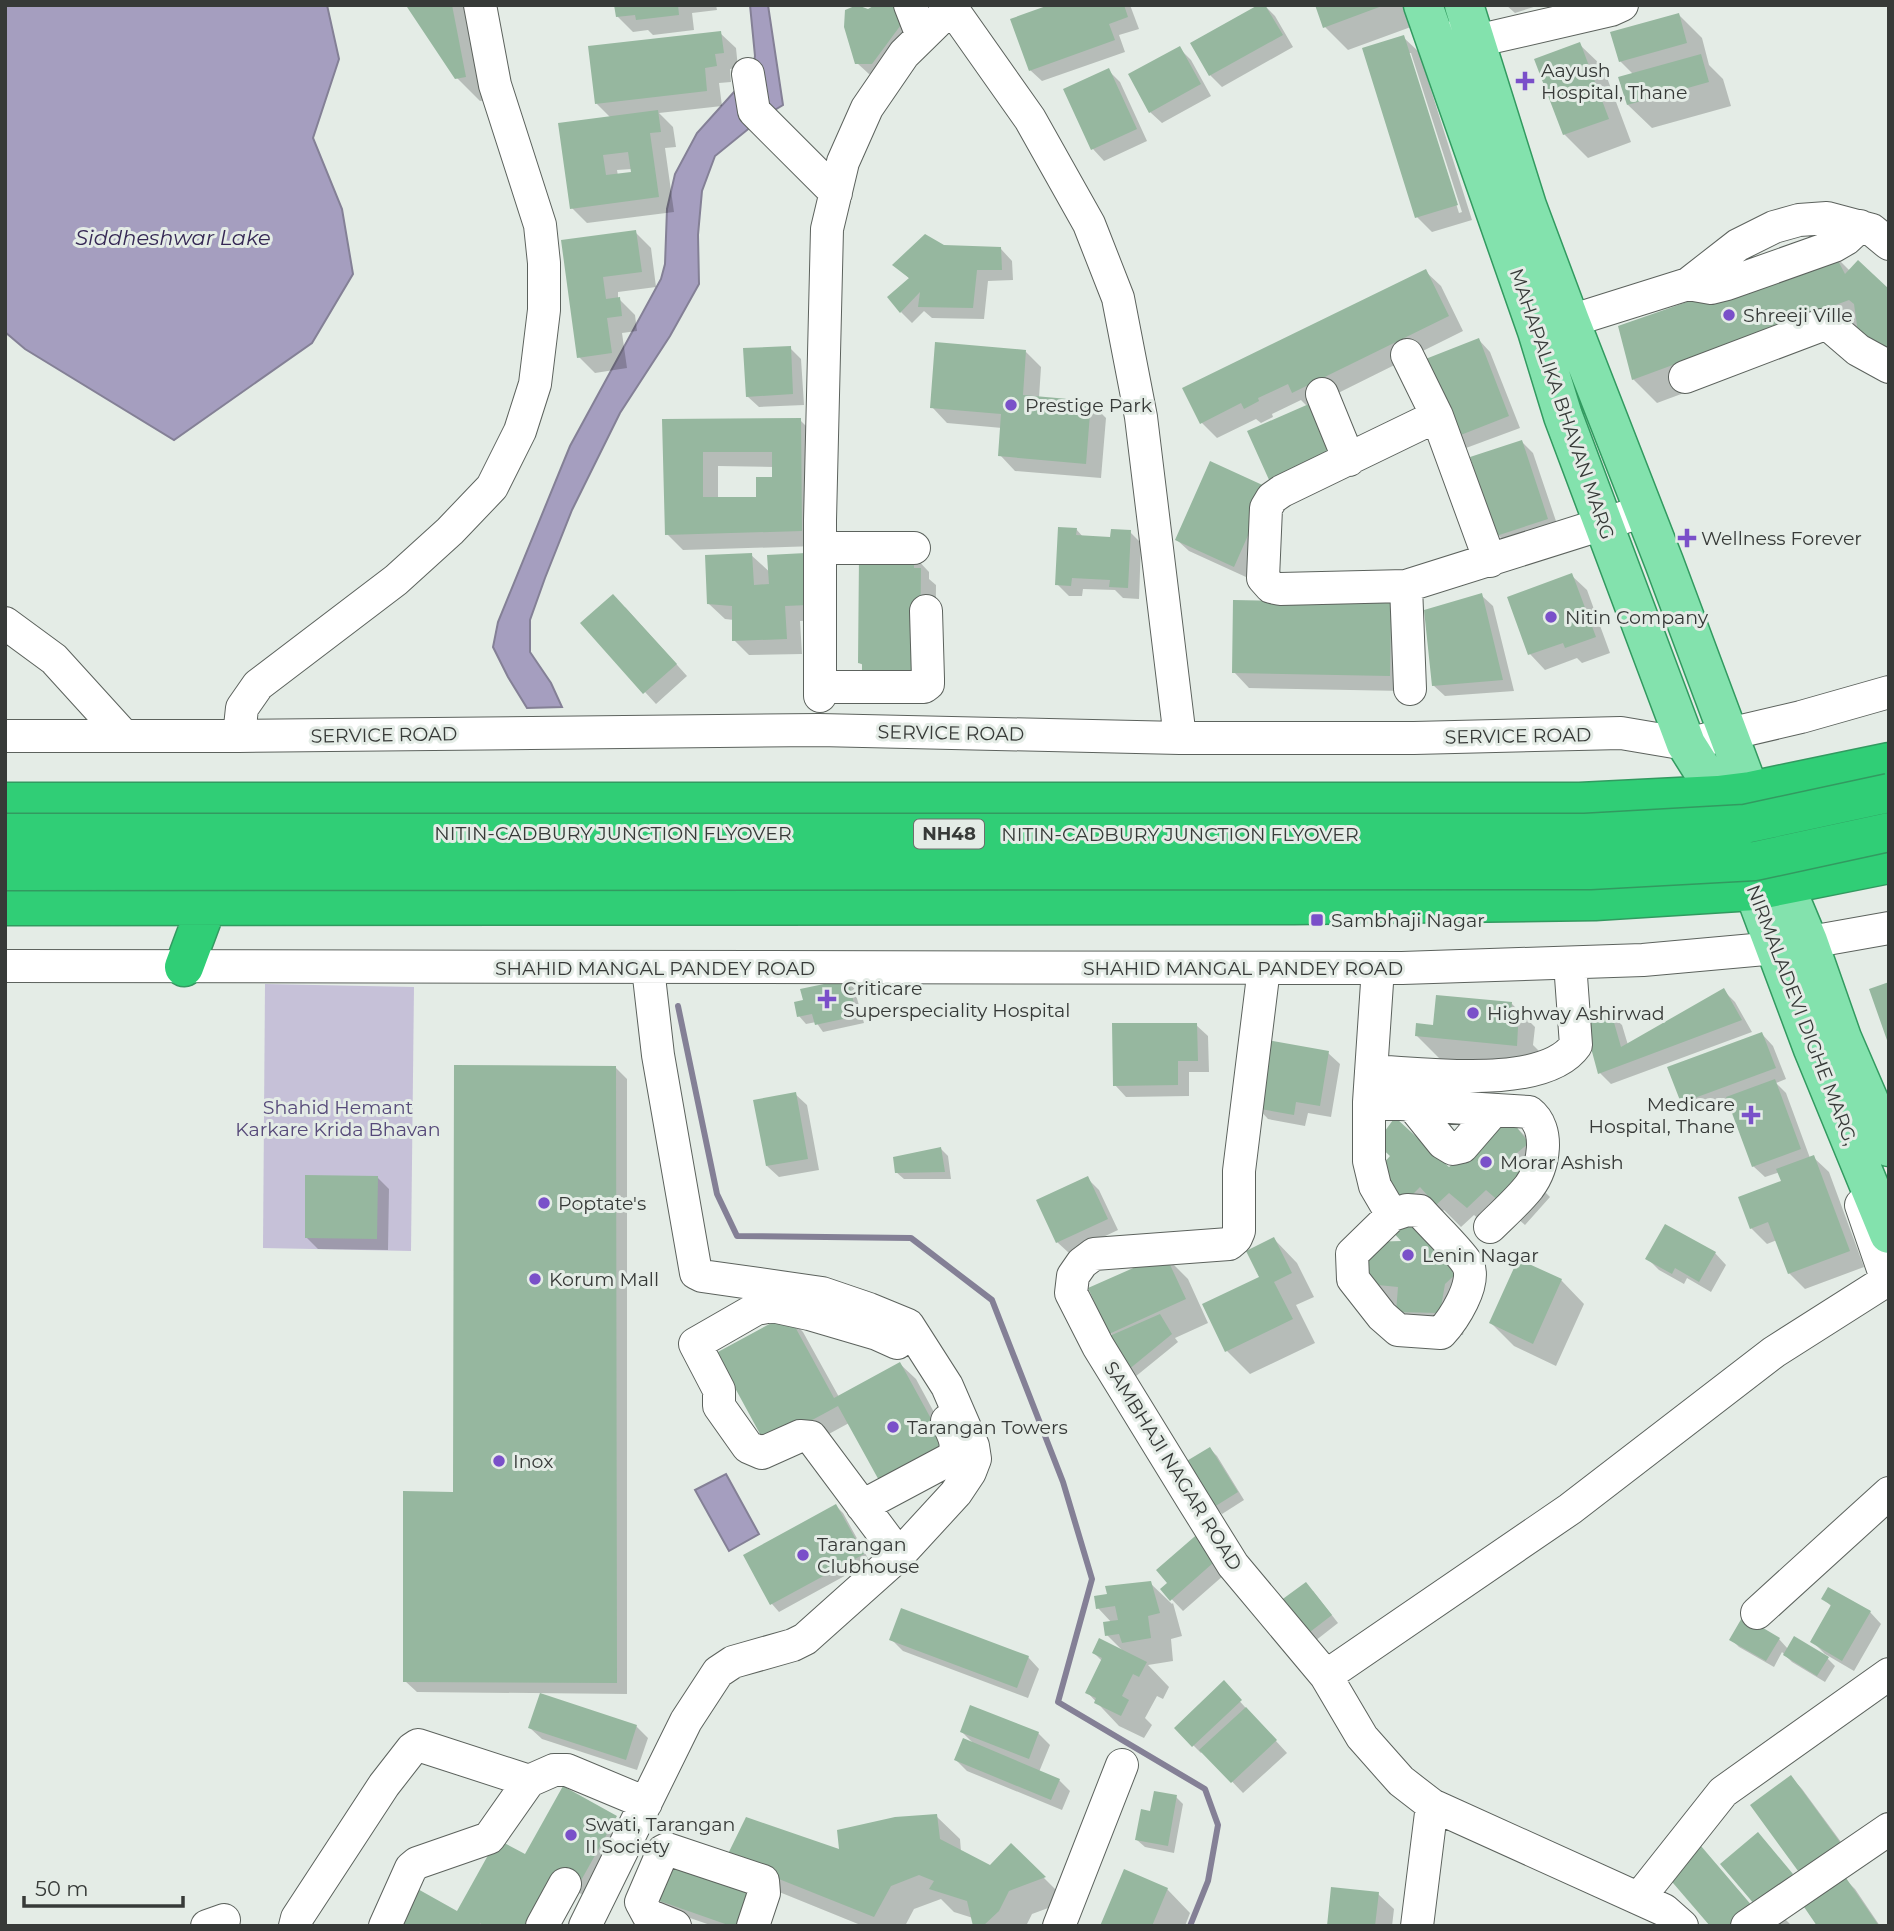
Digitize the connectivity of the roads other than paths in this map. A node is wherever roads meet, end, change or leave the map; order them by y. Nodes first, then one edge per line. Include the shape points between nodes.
1 (480, 5) edge
2 (910, 5) edge
3 (1464, 5) edge
4 (1622, 5) edge
5 (952, 6) edge
6 (1427, 20) edge
7 (922, 36) junction
8 (1476, 41) junction
9 (748, 74) dead end
10 (836, 193) junction
11 (1889, 244) edge
12 (1525, 248) junction
13 (1553, 326) junction
14 (1407, 355) dead end
15 (1889, 367) edge
16 (1685, 377) dead end
17 (1322, 394) dead end
18 (1437, 416) junction
19 (1349, 460) junction
20 (1644, 511) junction
21 (1603, 524) junction
22 (820, 548) junction
23 (914, 548) dead end
24 (1490, 561) junction
25 (1406, 586) junction
26 (926, 611) dead end
27 (5, 623) edge
28 (1410, 689) dead end
29 (1889, 692) edge
30 (1728, 734) junction
31 (5, 736) edge
32 (239, 736) junction
33 (124, 737) junction
34 (1180, 738) junction
35 (1686, 744) junction
36 (1889, 761) edge
37 (1734, 793) junction
38 (1889, 793) edge
39 (1636, 800) junction
40 (5, 802) edge
41 (1889, 832) edge
42 (5, 833) edge
43 (1889, 864) edge
44 (5, 871) edge
45 (1770, 889) junction
46 (1636, 899) junction
47 (5, 906) edge
48 (206, 908) junction
49 (1889, 928) edge
50 (1792, 945) junction
51 (1570, 963) junction
52 (5, 966) edge
53 (184, 967) junction
54 (648, 968) junction
55 (1264, 968) junction
56 (1378, 968) junction
57 (1813, 1049) junction
58 (1371, 1071) junction
59 (1369, 1102) junction
60 (1889, 1147) edge
61 (1392, 1214) dead end
62 (1490, 1227) dead end
63 (1889, 1234) edge
64 (810, 1303) junction
65 (1889, 1493) edge
66 (862, 1506) junction
67 (899, 1555) junction
68 (1757, 1614) dead end
69 (1889, 1674) edge
70 (1326, 1676) junction
71 (1122, 1765) dead end
72 (528, 1781) junction
73 (646, 1803) junction
74 (1433, 1805) junction
75 (1889, 1829) edge
76 (565, 1884) dead end
77 (1639, 1898) junction
78 (295, 1926) edge
79 (385, 1926) edge
80 (542, 1926) edge
81 (585, 1926) edge
82 (675, 1926) edge
83 (753, 1926) edge
84 (1059, 1926) edge
85 (1417, 1926) edge
86 (1682, 1926) edge
87 (1747, 1926) edge

1 - 32 street via 495,85 540,225 544,263 535,384 520,431 492,486 450,531 396,580 258,685 242,708
2 - 7 street
3 - 8 main road, MAHAPALIKA BHAVAN MARG
4 - 8 street
5 - 7 street
5 - 34 street via 1036,131 1089,224 1118,298 1141,417
6 - 8 street
6 - 12 main road, MAHAPALIKA BHAVAN MARG
7 - 10 street via 867,108
8 - 12 main road, MAHAPALIKA BHAVAN MARG
9 - 10 street via 754,111
10 - 22 street via 827,229
11 - 13 street via 1860,226 1827,218 1799,220 1738,245 1688,284
12 - 13 main road, MAHAPALIKA BHAVAN MARG
13 - 20 main road, MAHAPALIKA BHAVAN MARG
13 - 21 main road, MAHAPALIKA BHAVAN MARG via 1563,416
14 - 18 street
15 - 16 street via 1822,325
17 - 19 street
18 - 19 street
18 - 24 street
19 - 25 street via 1272,498 1266,508 1263,578 1280,589
20 - 21 street
20 - 30 main road, MAHAPALIKA BHAVAN MARG
21 - 24 street
21 - 35 main road, MAHAPALIKA BHAVAN MARG
22 - 23 street
22 - 26 street via 820,692 928,684
24 - 25 street
25 - 28 street
27 - 33 street via 54,659
29 - 30 street, SERVICE ROAD
30 - 35 street, SERVICE ROAD
30 - 37 main road, MAHAPALIKA BHAVAN MARG
31 - 33 street, SERVICE ROAD
32 - 33 street, SERVICE ROAD
32 - 34 street, SERVICE ROAD via 819,730
34 - 35 street, SERVICE ROAD via 1621,733
35 - 37 main road, MAHAPALIKA BHAVAN MARG
36 - 37 highway
37 - 39 highway
37 - 45 main road, NIRMALADEVI DIGHE MARG,
38 - 42 highway, NITIN-CADBURY JUNCTION FLYOVER / NH48, bridge via 1745,824 1585,833
39 - 40 highway
39 - 46 highway via 1650,817 1665,853 1658,875
41 - 44 highway, NITIN-CADBURY JUNCTION FLYOVER / NH48, bridge via 1755,860 1590,870
43 - 45 highway
45 - 46 highway
45 - 50 main road, NIRMALADEVI DIGHE MARG,
46 - 48 highway via 1294,905
47 - 48 highway
48 - 53 highway
49 - 50 street
50 - 51 street, SHAHID MANGAL PANDEY ROAD
50 - 57 main road, NIRMALADEVI DIGHE MARG,
50 - 60 main road, NIRMALADEVI DIGHE MARG, via 1842,1038
51 - 56 street, SHAHID MANGAL PANDEY ROAD
51 - 58 street via 1576,1045 1550,1065 1505,1076
52 - 53 street, SHAHID MANGAL PANDEY ROAD
53 - 54 street, SHAHID MANGAL PANDEY ROAD
54 - 55 street, SHAHID MANGAL PANDEY ROAD
54 - 64 street via 658,1055 696,1273
55 - 56 street, SHAHID MANGAL PANDEY ROAD
55 - 70 street, SAMBHAJI NAGAR ROAD via 1239,1171 1236,1238 1229,1244 1094,1254 1073,1276 1071,1293 1098,1346 1233,1565
56 - 58 street
57 - 63 main road, NIRMALADEVI DIGHE MARG,
57 - 70 street via 1806,1055 1812,1081 1856,1189 1885,1275 1881,1284 1774,1352 1570,1509
58 - 59 street
59 - 61 street via 1369,1161 1375,1186
59 - 62 street via 1529,1112 1536,1117 1544,1141 1537,1172 1529,1187
64 - 66 street via 901,1345 917,1365 956,1441 956,1451 947,1463
64 - 66 street via 756,1309 695,1345 719,1390 719,1406 748,1447 762,1453 800,1436 811,1437
64 - 67 street via 869,1309 908,1325 947,1386 973,1447 975,1459 964,1482
65 - 68 street
66 - 67 street
67 - 73 street via 799,1643 725,1666 686,1721
69 - 77 street via 1723,1792
70 - 74 street, SAMBHAJI NAGAR ROAD via 1363,1737 1401,1780
71 - 84 street
72 - 73 street via 554,1770 567,1770
72 - 78 street via 415,1746 384,1785
72 - 79 street via 489,1838 411,1868
73 - 81 street
74 - 77 street, SAMBHAJI NAGAR ROAD
74 - 85 street
75 - 87 street
76 - 80 street
77 - 86 street, SAMBHAJI NAGAR ROAD via 1664,1910
82 - 83 street via 648,1915 641,1902 667,1849 763,1881 764,1893

